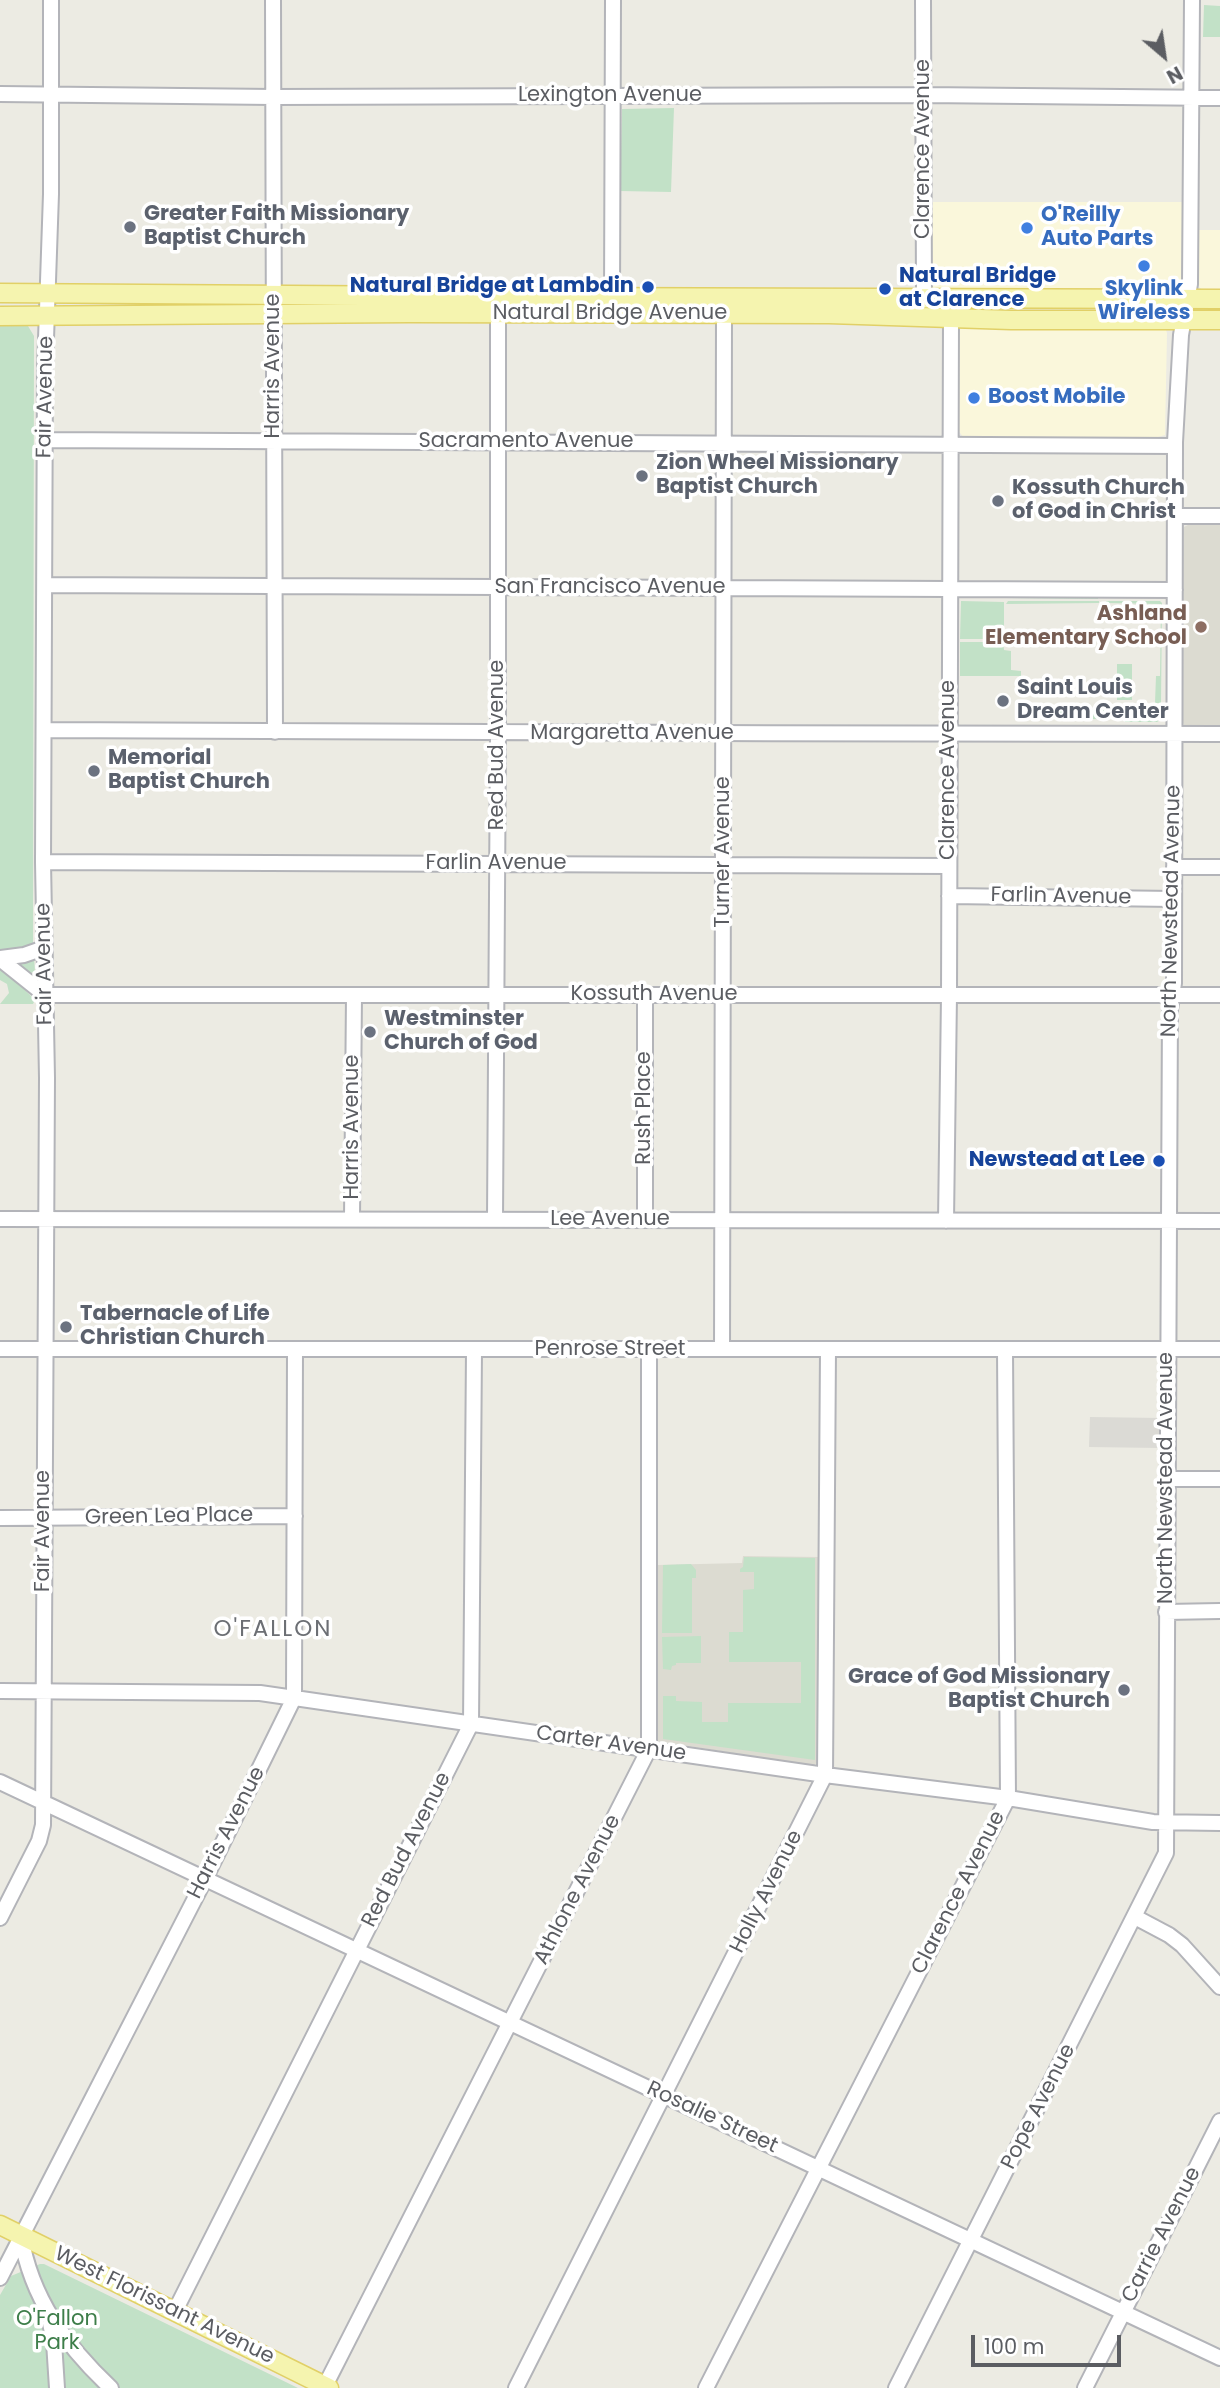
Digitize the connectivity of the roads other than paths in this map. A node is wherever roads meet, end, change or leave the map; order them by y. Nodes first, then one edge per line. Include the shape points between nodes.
1 (51, 0) edge
2 (273, 0) edge
3 (613, 0) edge
4 (923, 0) edge
5 (1192, 0) edge
6 (0, 94) edge
7 (51, 94) junction
8 (923, 95) junction
9 (611, 96) junction
10 (273, 97) junction
11 (1191, 97) junction
12 (1220, 98) edge
13 (0, 293) edge
14 (49, 293) junction
15 (179, 295) junction
16 (925, 298) junction
17 (612, 299) junction
18 (1188, 299) junction
19 (1220, 299) edge
20 (275, 305) junction
21 (0, 307) edge
22 (1220, 310) edge
23 (498, 313) junction
24 (724, 315) junction
25 (0, 316) edge
26 (47, 316) junction
27 (951, 318) junction
28 (1056, 320) junction
29 (1184, 320) junction
30 (1220, 320) edge
31 (45, 440) junction
32 (274, 440) junction
33 (498, 443) junction
34 (724, 443) junction
35 (950, 443) junction
36 (1175, 446) junction
37 (1175, 516) junction
38 (1220, 516) edge
39 (46, 585) junction
40 (274, 587) junction
41 (498, 588) junction
42 (724, 588) junction
43 (950, 589) junction
44 (1175, 590) junction
45 (44, 730) junction
46 (275, 732) junction
47 (950, 732) junction
48 (498, 733) junction
49 (724, 734) junction
50 (1174, 734) junction
51 (1220, 734) edge
52 (43, 862) junction
53 (498, 864) junction
54 (724, 865) junction
55 (949, 866) junction
56 (1174, 867) junction
57 (1220, 867) edge
58 (949, 896) junction
59 (1174, 899) junction
60 (44, 948) junction
61 (0, 958) edge
62 (496, 994) junction
63 (46, 995) junction
64 (354, 995) junction
65 (645, 995) junction
66 (723, 995) junction
67 (949, 995) junction
68 (1172, 995) junction
69 (1220, 995) edge
70 (352, 1218) junction
71 (0, 1219) edge
72 (46, 1219) junction
73 (495, 1219) junction
74 (645, 1220) junction
75 (722, 1221) junction
76 (946, 1221) junction
77 (1168, 1221) junction
78 (1220, 1221) edge
79 (0, 1349) edge
80 (45, 1349) junction
81 (295, 1349) junction
82 (649, 1349) junction
83 (722, 1349) junction
84 (1220, 1349) edge
85 (474, 1350) junction
86 (828, 1350) junction
87 (1005, 1350) junction
88 (1167, 1350) junction
89 (1167, 1479) junction
90 (1220, 1479) edge
91 (295, 1516) junction
92 (0, 1518) edge
93 (44, 1519) junction
94 (1220, 1611) edge
95 (1166, 1612) junction
96 (43, 1690) junction
97 (0, 1691) edge
98 (294, 1699) junction
99 (471, 1724) junction
100 (649, 1749) junction
101 (825, 1775) junction
102 (0, 1782) edge
103 (1008, 1798) junction
104 (42, 1803) junction
105 (1166, 1823) junction
106 (1220, 1823) edge
107 (205, 1879) junction
108 (1135, 1917) junction
109 (0, 1918) edge
110 (357, 1950) junction
111 (1220, 1987) edge
112 (511, 2023) junction
113 (663, 2096) junction
114 (1220, 2120) edge
115 (818, 2168) junction
116 (0, 2225) edge
117 (21, 2236) junction
118 (971, 2240) junction
119 (0, 2278) edge
120 (47, 2311) junction
121 (175, 2311) junction
122 (1123, 2313) junction
123 (1220, 2358) edge
124 (327, 2387) edge
125 (57, 2388) edge
126 (111, 2388) edge
127 (516, 2388) edge
128 (706, 2388) edge
129 (896, 2388) edge
130 (1085, 2388) edge

1 - 7 street, Fair Avenue
2 - 10 street, Harris Avenue
3 - 9 street
4 - 8 street, Clarence Avenue
5 - 11 street, North Newstead Avenue
6 - 7 street, Lexington Avenue
7 - 10 street, Lexington Avenue
7 - 14 street, Fair Avenue
8 - 9 street, Lexington Avenue
8 - 11 street, Lexington Avenue
8 - 16 street, Clarence Avenue
9 - 10 street, Lexington Avenue
9 - 17 street
10 - 20 street, Harris Avenue
11 - 12 street, Lexington Avenue
11 - 18 street, North Newstead Avenue
13 - 14 main road, Natural Bridge Avenue
14 - 15 main road, Natural Bridge Avenue
14 - 21 main road via 23,306
14 - 26 street, Fair Avenue
15 - 20 main road, Natural Bridge Avenue
15 - 26 main road via 141,303 75,305
16 - 17 main road, Natural Bridge Avenue
16 - 18 main road, Natural Bridge Avenue
17 - 20 main road, Natural Bridge Avenue
18 - 19 main road, Natural Bridge Avenue
18 - 28 main road via 1168,308 1103,310
18 - 29 street, North Newstead Avenue
20 - 23 main road, Natural Bridge Avenue
20 - 26 main road, Natural Bridge Avenue
20 - 32 street, Harris Avenue
22 - 29 main road via 1196,312
23 - 24 main road, Natural Bridge Avenue
23 - 33 street, Red Bud Avenue
24 - 27 main road, Natural Bridge Avenue
24 - 34 street, Turner Avenue
25 - 26 main road, Natural Bridge Avenue
26 - 31 street, Fair Avenue
27 - 28 main road, Natural Bridge Avenue
27 - 35 street, Clarence Avenue
28 - 29 main road, Natural Bridge Avenue
29 - 30 main road, Natural Bridge Avenue
29 - 36 street, North Newstead Avenue
31 - 32 street, Sacramento Avenue
31 - 39 street, Fair Avenue
32 - 33 street, Sacramento Avenue
32 - 40 street, Harris Avenue
33 - 34 street, Sacramento Avenue
33 - 41 street, Red Bud Avenue
34 - 35 street, Sacramento Avenue
34 - 42 street, Turner Avenue
35 - 36 street, Sacramento Avenue
35 - 43 street, Clarence Avenue
36 - 37 street, North Newstead Avenue
37 - 38 street
37 - 44 street, North Newstead Avenue
39 - 40 street, San Francisco Avenue
39 - 45 street, Fair Avenue
40 - 41 street, San Francisco Avenue
40 - 46 street, Harris Avenue
41 - 42 street, San Francisco Avenue
41 - 48 street, Red Bud Avenue
42 - 43 street, San Francisco Avenue
42 - 49 street, Turner Avenue
43 - 44 street, San Francisco Avenue
43 - 47 street, Clarence Avenue
44 - 50 street, North Newstead Avenue
45 - 46 street, Margaretta Avenue
45 - 52 street, Fair Avenue
46 - 48 street, Margaretta Avenue
47 - 49 street, Margaretta Avenue
47 - 50 street, Margaretta Avenue
47 - 55 street, Clarence Avenue
48 - 49 street, Margaretta Avenue
48 - 53 street, Red Bud Avenue
49 - 54 street, Turner Avenue
50 - 51 street, Margaretta Avenue
50 - 56 street, North Newstead Avenue
52 - 53 street, Farlin Avenue
52 - 60 street, Fair Avenue
53 - 54 street, Farlin Avenue
53 - 62 street, Red Bud Avenue
54 - 55 street, Farlin Avenue
54 - 66 street, Turner Avenue
55 - 58 street, Clarence Avenue
56 - 57 street
56 - 59 street, North Newstead Avenue
58 - 59 street, Farlin Avenue
58 - 67 street, Clarence Avenue
59 - 68 street, North Newstead Avenue
60 - 61 street
60 - 63 street, Fair Avenue
61 - 63 street
62 - 64 street, Kossuth Avenue
62 - 65 street, Kossuth Avenue
62 - 73 street, Red Bud Avenue
63 - 64 street, Kossuth Avenue
63 - 72 street, Fair Avenue
64 - 70 street, Harris Avenue
65 - 66 street, Kossuth Avenue
65 - 74 street, Rush Place
66 - 67 street, Kossuth Avenue
66 - 75 street, Turner Avenue
67 - 68 street, Kossuth Avenue
67 - 76 street, Clarence Avenue
68 - 69 street, Kossuth Avenue
68 - 77 street, North Newstead Avenue
70 - 72 street, Lee Avenue
70 - 73 street, Lee Avenue
71 - 72 street, Lee Avenue
72 - 80 street, Fair Avenue
73 - 74 street, Lee Avenue
74 - 75 street, Lee Avenue
75 - 76 street, Lee Avenue
75 - 83 street
76 - 77 street, Lee Avenue
77 - 78 street, Lee Avenue
77 - 88 street, North Newstead Avenue
79 - 80 street, Penrose Street
80 - 81 street, Penrose Street
80 - 93 street, Fair Avenue
81 - 85 street, Penrose Street
81 - 91 street, Harris Avenue
82 - 83 street, Penrose Street
82 - 85 street, Penrose Street
82 - 100 street, Athlone Avenue
83 - 86 street, Penrose Street
84 - 88 street, Penrose Street
85 - 99 street, Red Bud Avenue
86 - 87 street, Penrose Street
86 - 101 street, Holly Avenue
87 - 88 street, Penrose Street
87 - 103 street, Clarence Avenue
88 - 89 street, North Newstead Avenue
89 - 90 street
89 - 95 street, North Newstead Avenue
91 - 93 street, Green Lea Place
91 - 98 street, Harris Avenue
92 - 93 street, Green Lea Place
93 - 96 street, Fair Avenue
94 - 95 street
95 - 105 street, North Newstead Avenue
96 - 97 street, Carter Avenue
96 - 98 street, Carter Avenue via 243,1692
96 - 104 street, Fair Avenue
98 - 99 street, Carter Avenue
98 - 107 street, Harris Avenue
99 - 100 street, Carter Avenue
99 - 110 street, Red Bud Avenue
100 - 101 street, Carter Avenue
100 - 112 street, Athlone Avenue
101 - 103 street, Carter Avenue
101 - 113 street, Holly Avenue
102 - 104 street
103 - 105 street, Carter Avenue
103 - 115 street, Clarence Avenue
104 - 107 street, Rosalie Street
104 - 109 street, Fair Avenue via 39,1841
105 - 106 street, Carter Avenue
105 - 108 street, Pope Avenue via 1164,1859
107 - 110 street, Rosalie Street
107 - 117 street, Harris Avenue
108 - 111 street via 1182,1945
108 - 118 street, Pope Avenue
110 - 112 street, Rosalie Street
110 - 121 street, Red Bud Avenue
112 - 113 street, Rosalie Street
112 - 124 street, Athlone Avenue
113 - 115 street, Rosalie Street
113 - 127 street, Holly Avenue
114 - 122 street, Carrie Avenue
115 - 118 street, Rosalie Street
115 - 128 street, Clarence Avenue
116 - 117 main road, West Florissant Avenue
117 - 119 street, Harris Avenue
117 - 120 street via 30,2274
117 - 121 main road, West Florissant Avenue
118 - 122 street, Rosalie Street
118 - 129 street, Pope Avenue
120 - 125 street
120 - 126 street via 71,2347
121 - 124 main road, West Florissant Avenue
122 - 123 street, Rosalie Street
122 - 130 street, Carrie Avenue

